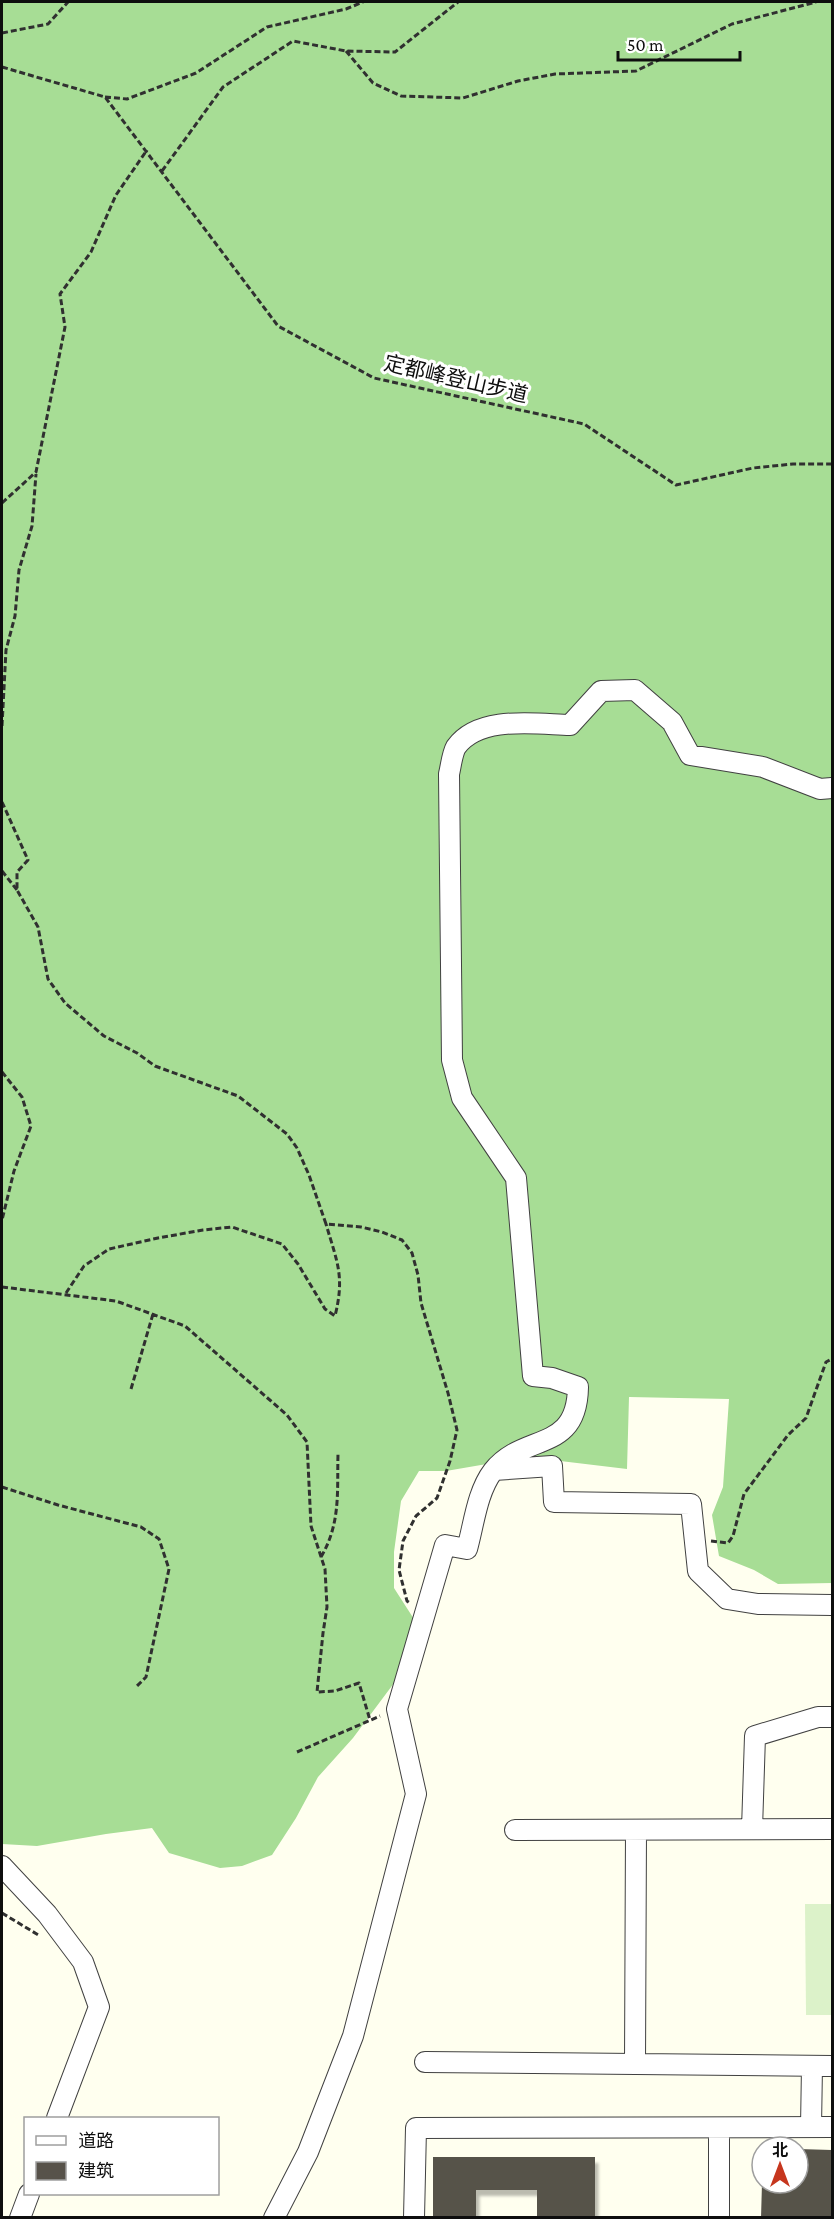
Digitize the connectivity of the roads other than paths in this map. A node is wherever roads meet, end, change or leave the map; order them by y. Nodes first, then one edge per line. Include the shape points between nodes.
1 (832, 788) edge
2 (494, 1470) junction
3 (832, 1605) edge
4 (832, 1717) edge
5 (753, 1829) junction
6 (832, 1829) edge
7 (515, 1830) dead end
8 (636, 1830) junction
9 (2, 1866) edge
10 (425, 2062) dead end
11 (635, 2064) junction
12 (812, 2066) junction
13 (832, 2066) edge
14 (57, 2117) edge
15 (811, 2127) junction
16 (832, 2127) edge
17 (719, 2128) junction
18 (28, 2195) edge
19 (20, 2217) edge
20 (274, 2217) edge
21 (414, 2217) edge
22 (719, 2217) edge

1 - 2 street via 820,789 763,766 690,755 672,722 635,690 601,691 570,725 500,724 476,730 456,748 449,774 452,1060 462,1098 516,1178 533,1376 578,1387 578,1405 565,1429 544,1443 514,1452
2 - 3 street via 552,1466 554,1502 691,1504 698,1571 727,1599 758,1604
2 - 20 street via 484,1484 467,1550 445,1545 397,1709 416,1794 353,2036 308,2152
4 - 5 street via 818,1717 755,1736
5 - 6 street
5 - 8 street
7 - 8 street
8 - 11 street
9 - 14 street via 47,1914 83,1962 99,2007
10 - 11 street
11 - 12 street
12 - 13 street
12 - 15 street
15 - 16 street
15 - 17 street
17 - 21 street via 416,2128
17 - 22 street
18 - 19 street

